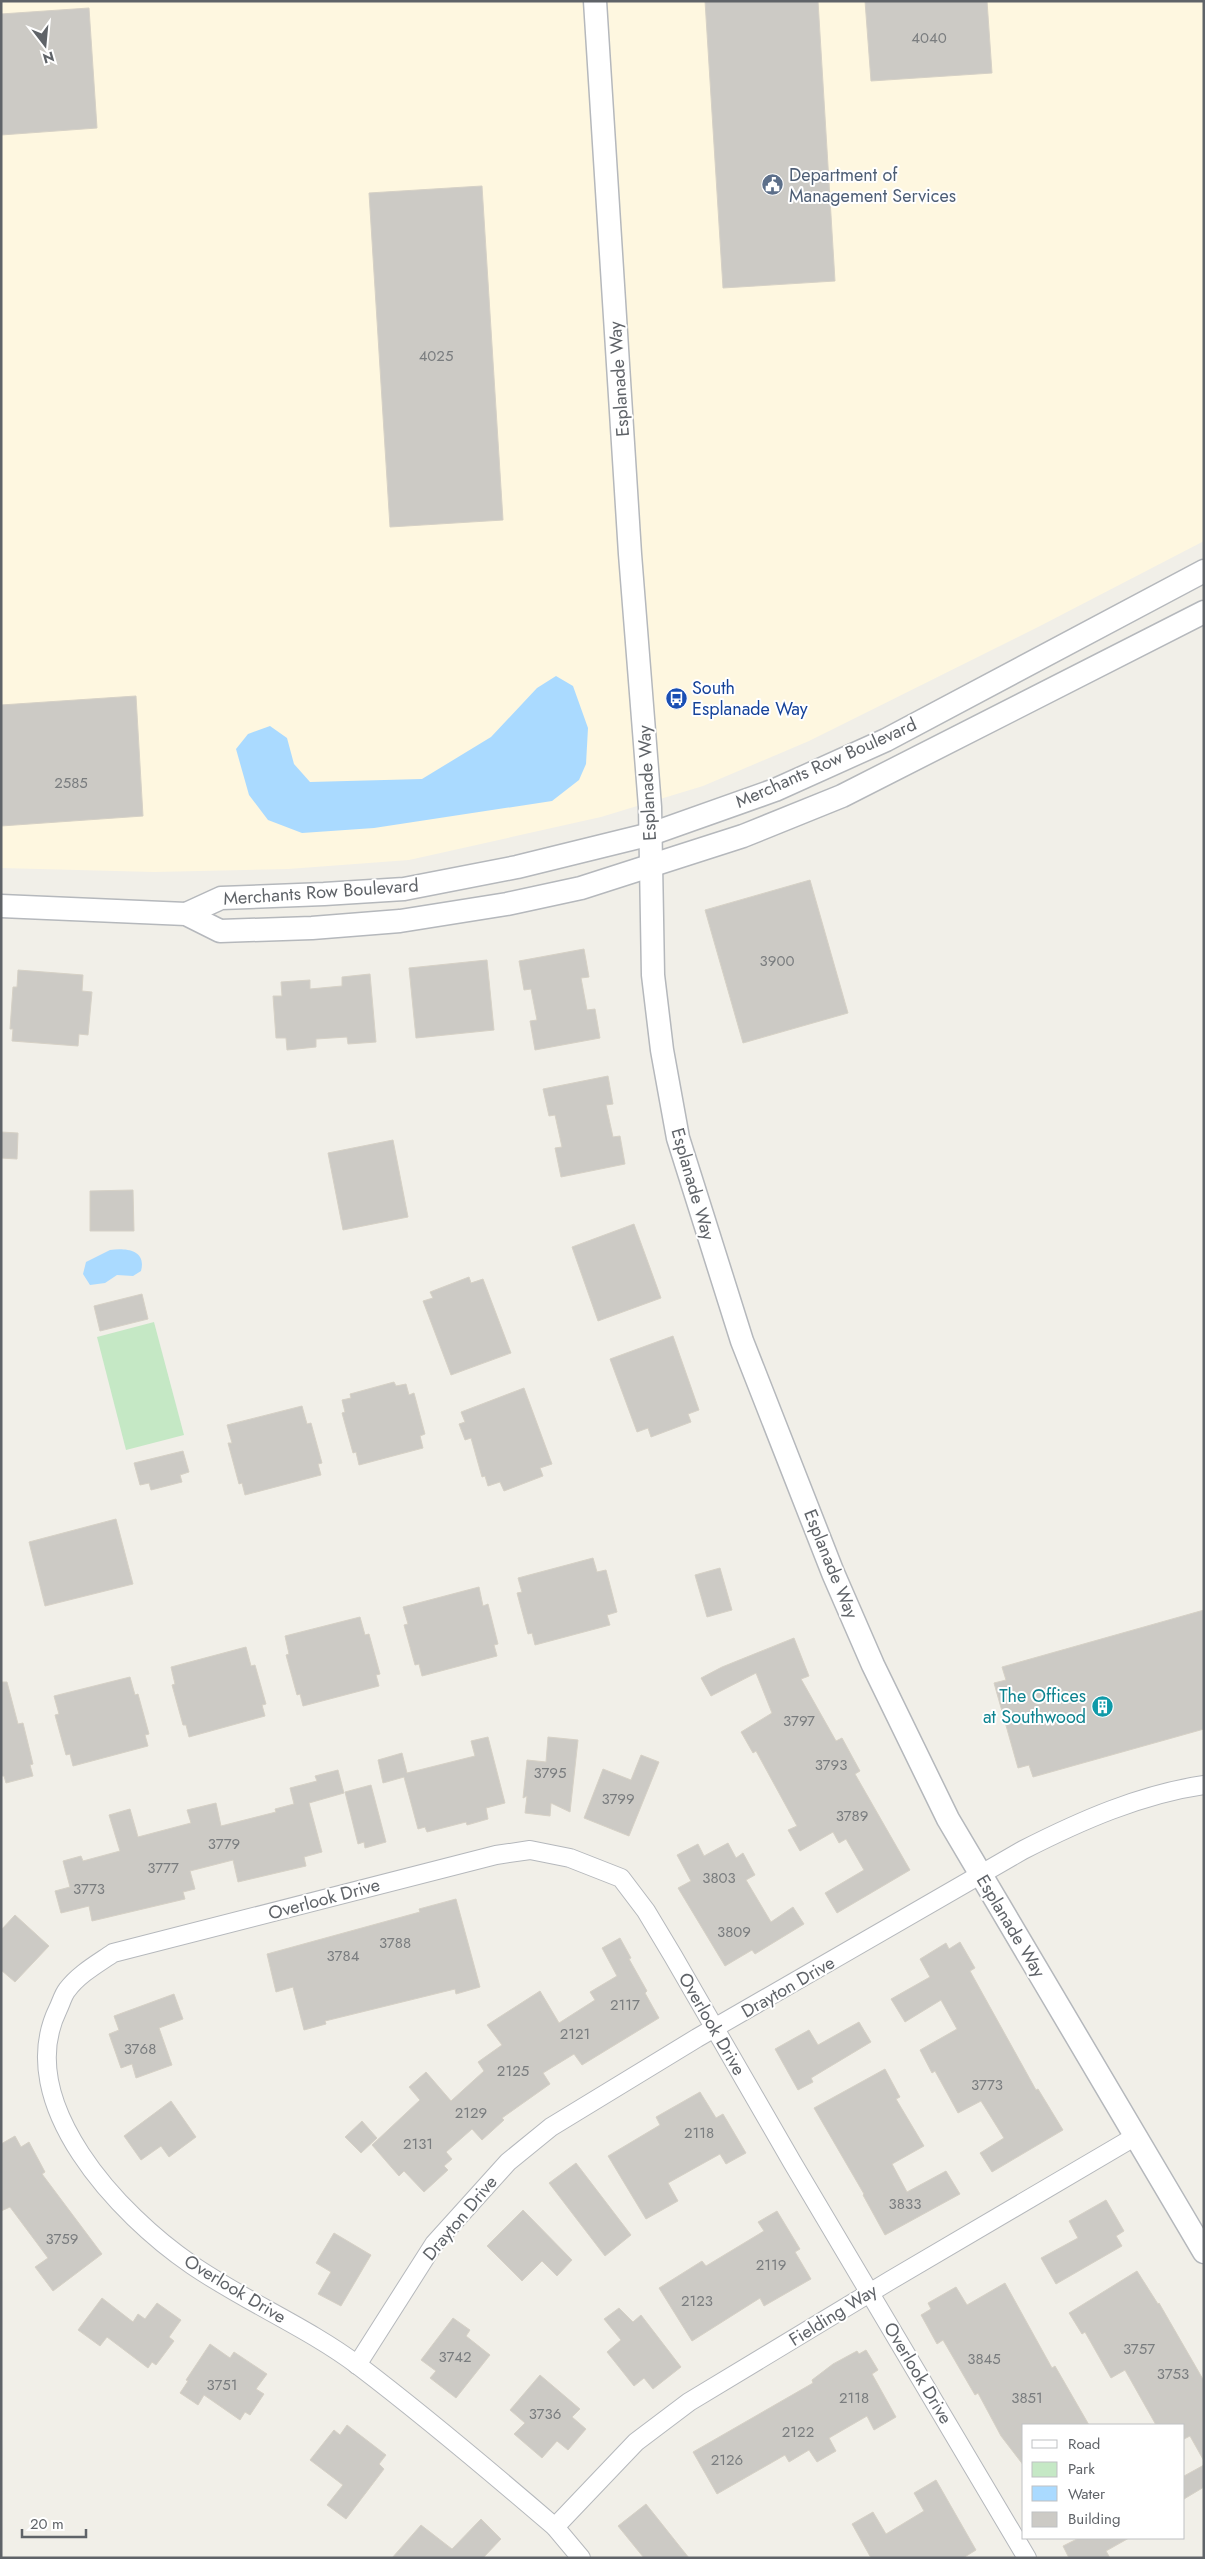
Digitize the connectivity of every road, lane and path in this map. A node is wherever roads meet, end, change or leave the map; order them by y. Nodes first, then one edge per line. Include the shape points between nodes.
1 (595, 1) edge
2 (1204, 571) edge
3 (1204, 612) edge
4 (650, 834) junction
5 (651, 868) junction
6 (1, 906) edge
7 (186, 914) junction
8 (1204, 1785) edge
9 (980, 1874) junction
10 (714, 2029) junction
11 (1136, 2136) junction
12 (1204, 2252) edge
13 (870, 2292) junction
14 (357, 2365) junction
15 (555, 2527) junction
16 (581, 2558) edge
17 (1027, 2558) edge

1 - 4 street, Esplanade Way
2 - 4 street, Merchants Row Boulevard via 886,740 775,790
3 - 5 street, Merchants Row Boulevard via 842,796 759,830
4 - 5 street, Esplanade Way
4 - 7 street, Merchants Row Boulevard via 517,867 404,889 221,898
5 - 7 street, Merchants Row Boulevard via 507,904 400,921 220,931
5 - 9 street, Esplanade Way via 653,975 678,1138 742,1341 833,1573 873,1664 944,1811
6 - 7 street, Merchants Row Boulevard
8 - 9 street, Drayton Drive via 1178,1788 1079,1822
9 - 10 street, Drayton Drive
9 - 11 street, Esplanade Way
10 - 13 street, Overlook Drive
10 - 14 street, Drayton Drive via 551,2127 508,2162 434,2244
10 - 14 street, Overlook Drive via 655,1926 622,1878 570,1858 530,1850 496,1855 113,1953 85,1972 67,1990 50,2025 46,2058 48,2086 58,2114 81,2152 111,2194 155,2237 192,2265
11 - 12 street, Esplanade Way
11 - 13 street, Fielding Way
13 - 15 street, Fielding Way via 689,2402 636,2442
13 - 17 street, Overlook Drive
14 - 15 street, Overlook Drive
15 - 16 street, Overlook Drive

